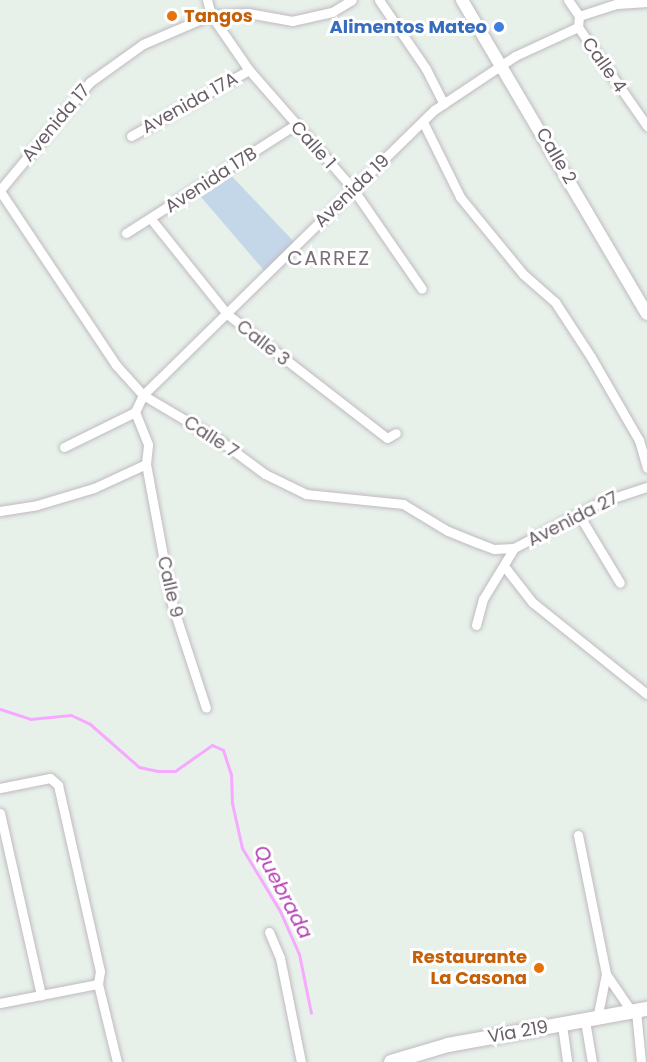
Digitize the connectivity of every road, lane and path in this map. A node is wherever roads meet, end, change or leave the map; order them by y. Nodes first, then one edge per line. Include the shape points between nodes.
1 (207, 0) edge
2 (352, 0) edge
3 (379, 0) edge
4 (462, 0) edge
5 (568, 0) edge
6 (647, 2) edge
7 (212, 15) junction
8 (579, 16) junction
9 (578, 27) junction
10 (504, 65) junction
11 (249, 70) junction
12 (444, 104) junction
13 (645, 115) edge
14 (423, 122) junction
15 (294, 125) junction
16 (647, 126) edge
17 (131, 136) dead end
18 (353, 189) junction
19 (0, 190) edge
20 (152, 219) junction
21 (126, 233) dead end
22 (422, 289) dead end
23 (643, 300) edge
24 (227, 314) junction
25 (647, 314) edge
26 (143, 395) junction
27 (135, 412) junction
28 (396, 433) dead end
29 (64, 447) dead end
30 (146, 464) junction
31 (647, 468) edge
32 (647, 487) edge
33 (0, 511) edge
34 (579, 515) junction
35 (514, 548) junction
36 (504, 566) junction
37 (620, 583) dead end
38 (476, 625) dead end
39 (647, 694) edge
40 (206, 708) dead end
41 (0, 788) edge
42 (0, 813) edge
43 (578, 835) dead end
44 (269, 932) dead end
45 (606, 974) junction
46 (98, 984) junction
47 (41, 995) junction
48 (0, 1003) edge
49 (638, 1011) edge
50 (591, 1020) junction
51 (562, 1025) junction
52 (115, 1062) edge
53 (302, 1062) edge
54 (391, 1062) edge
55 (567, 1062) edge
56 (592, 1062) edge
57 (641, 1062) edge

1 - 7 street, Calle 1
2 - 7 street, Avenida 17 via 332,12 292,21 248,13
3 - 12 street via 426,69
4 - 10 street, Calle 2
5 - 8 street, Calle 4
6 - 8 street via 617,4
7 - 11 street, Calle 1
7 - 19 street, Avenida 17 via 143,44 90,82
8 - 9 street, Calle 4
9 - 10 street, Avenida 19
9 - 13 street, Calle 4 via 615,86
10 - 12 street, Avenida 19
10 - 23 street, Calle 2
11 - 15 street, Calle 1
11 - 17 street, Avenida 17A
12 - 14 street, Avenida 19
13 - 16 street, Calle 4
14 - 18 street, Avenida 19
14 - 31 street via 460,197 524,274 555,302 591,357 639,440
15 - 18 street, Calle 1
15 - 20 street, Avenida 17B
18 - 22 street, Calle 1
18 - 24 street, Avenida 19
19 - 26 street, Calle 7 via 116,365
20 - 21 street, Avenida 17B
20 - 24 street, Calle 3
23 - 25 street, Calle 2
24 - 26 street, Avenida 19
24 - 28 street, Calle 3 via 387,438
26 - 27 street, Avenida 19
26 - 35 street, Calle 7 via 219,440 265,474 306,494 403,504 448,531 478,543 494,549
27 - 29 street
27 - 30 street, Calle 9 via 148,445
30 - 33 street via 94,488
30 - 40 street, Calle 9 via 172,604
32 - 34 street, Avenida 27 via 611,497
34 - 35 street, Avenida 27
34 - 37 street
35 - 36 street, Avenida 27
36 - 38 street, Avenida 27 via 483,599
36 - 39 street via 532,602
41 - 46 street via 50,778 58,784 100,971
42 - 47 street
43 - 45 street
44 - 53 street via 280,958
45 - 49 street
45 - 50 street
46 - 47 street
46 - 52 street
47 - 48 street
49 - 50 main road, Vía 219
49 - 57 street
50 - 51 main road, Vía 219
50 - 56 street
51 - 54 main road, Vía 219 via 448,1045
51 - 55 street

